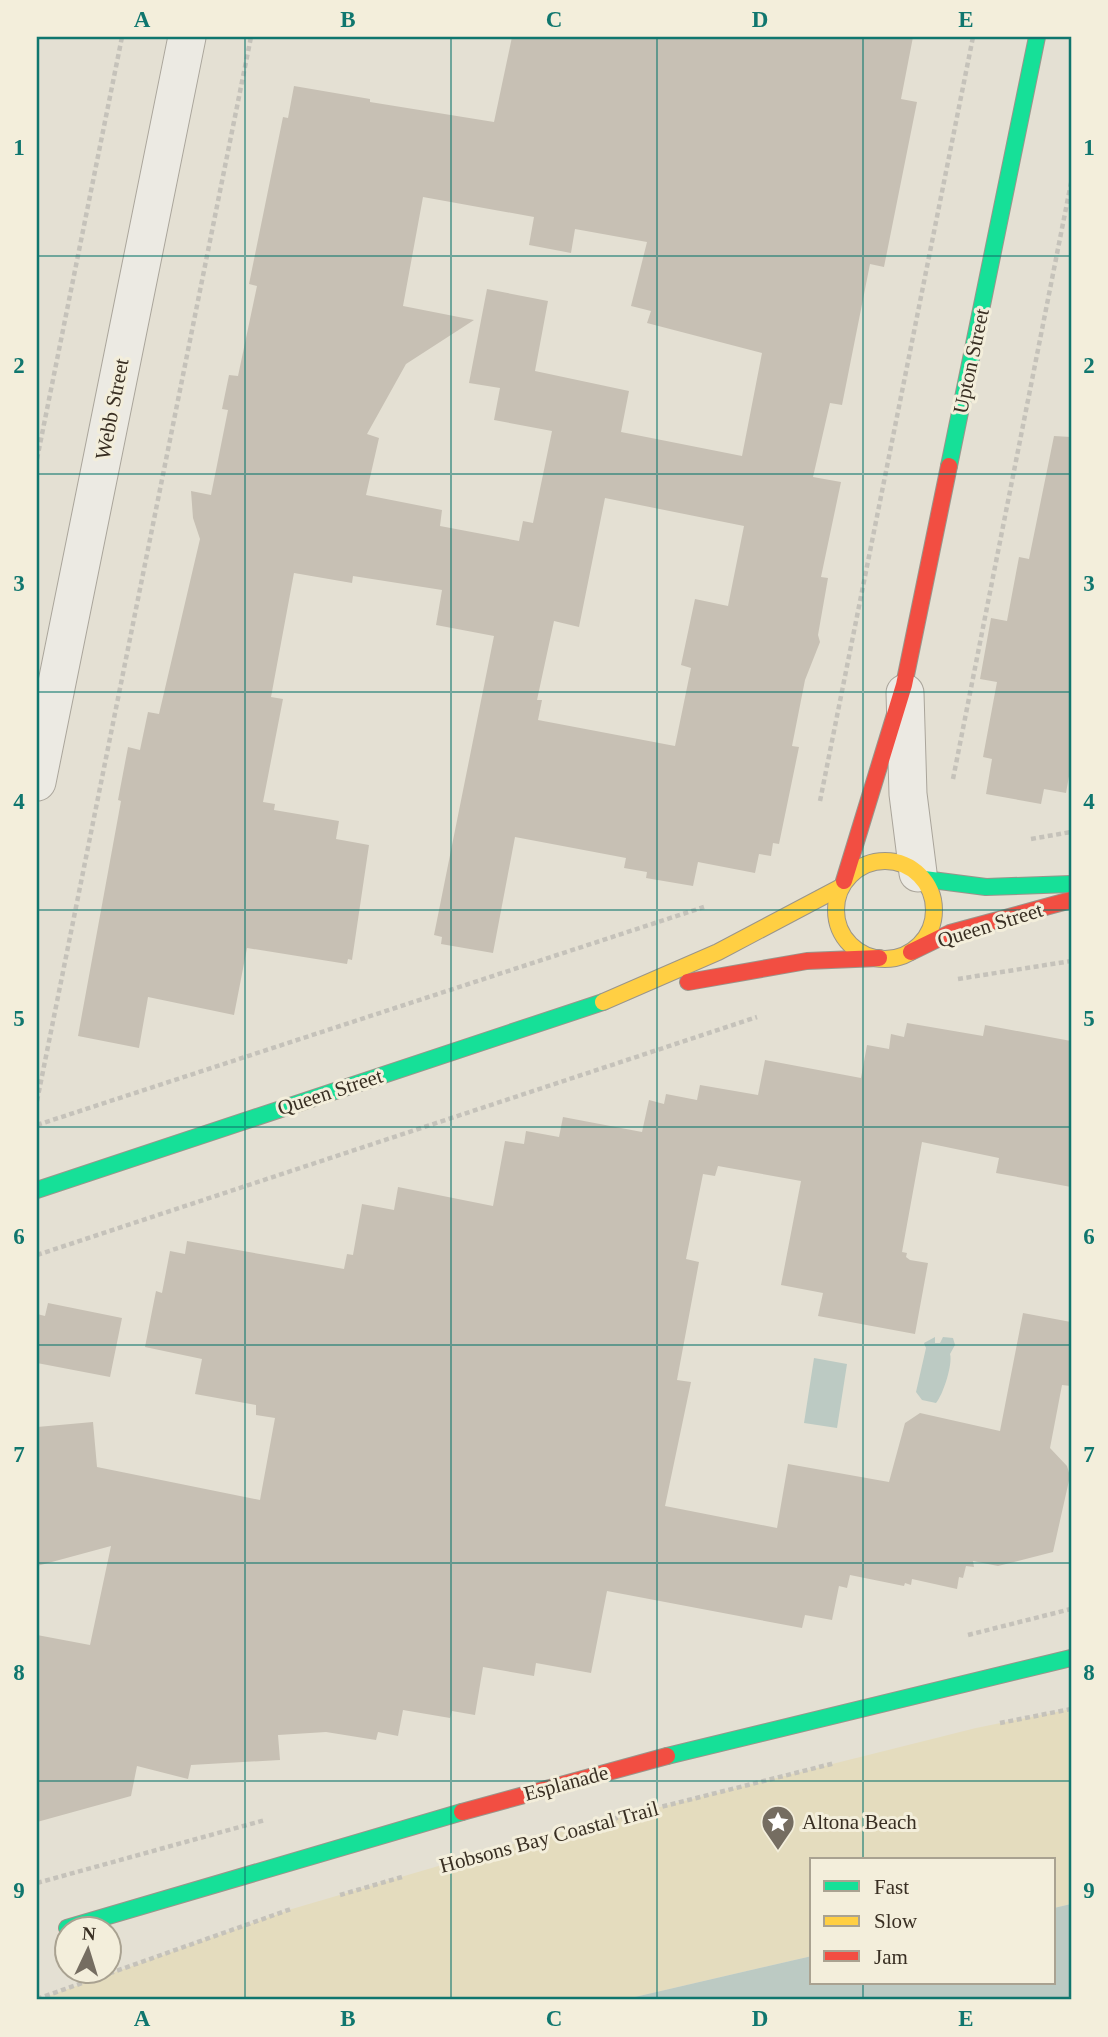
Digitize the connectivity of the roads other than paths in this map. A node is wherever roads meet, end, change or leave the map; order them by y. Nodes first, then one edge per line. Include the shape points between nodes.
1 (187, 37) edge
2 (1037, 37) edge
3 (904, 685) junction
4 (37, 782) edge
5 (921, 876) junction
6 (843, 884) junction
7 (1071, 884) edge
8 (1071, 901) edge
9 (911, 952) junction
10 (879, 958) junction
11 (624, 995) junction
12 (37, 1190) edge
13 (1071, 1657) edge
14 (115, 1914) edge

1 - 4 street, Webb Street
2 - 3 street, Upton Street
3 - 5 street, Upton Street via 908,794
3 - 6 street, Upton Street
5 - 6 street via 888,860 856,870
5 - 7 street, Queen Street via 986,887
5 - 9 street via 932,893 934,910 931,926
6 - 10 street via 836,918 841,932 864,954
6 - 11 street, Queen Street via 718,952
8 - 9 street, Queen Street via 961,929
9 - 10 street
10 - 11 street, Queen Street via 807,961
11 - 12 street, Queen Street
13 - 14 street, Esplanade via 662,1757 373,1836

